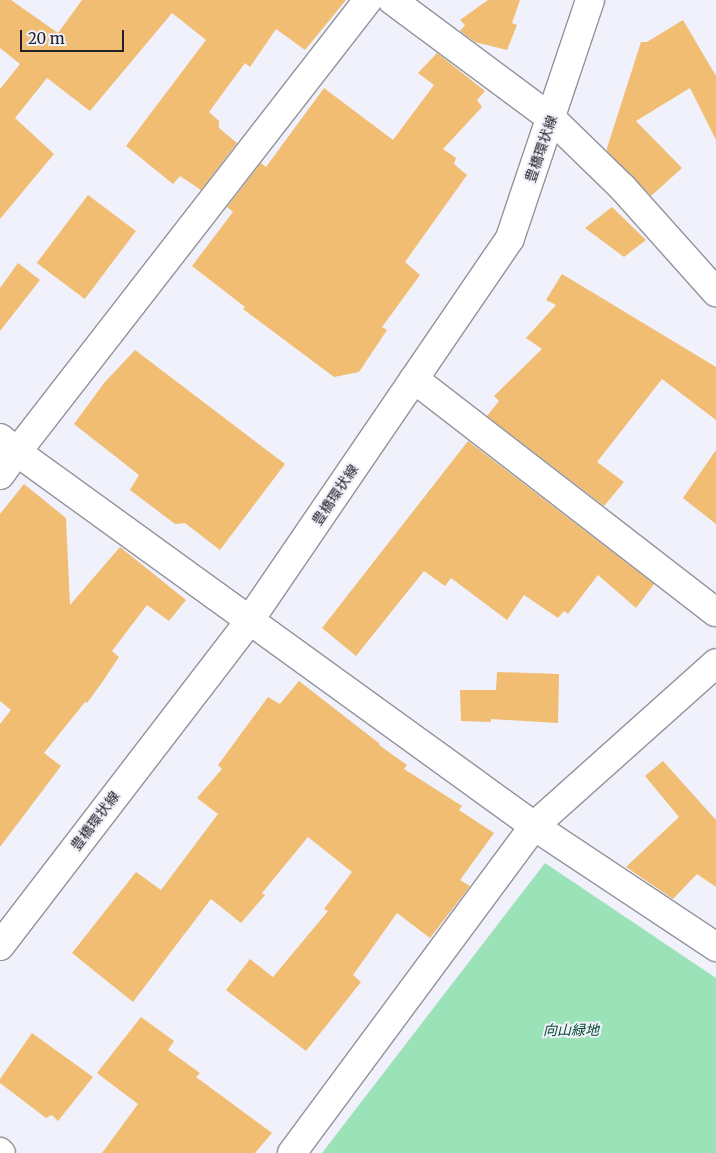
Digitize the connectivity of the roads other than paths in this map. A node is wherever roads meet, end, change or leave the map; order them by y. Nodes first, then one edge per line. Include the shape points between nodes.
1 (368, 0) edge
2 (392, 0) edge
3 (590, 0) edge
4 (551, 118) junction
5 (716, 292) edge
6 (414, 378) junction
7 (9, 445) edge
8 (0, 475) edge
9 (716, 612) edge
10 (248, 621) junction
11 (716, 663) edge
12 (534, 826) junction
13 (0, 946) edge
14 (716, 948) edge
15 (292, 1153) edge

1 - 7 street
2 - 4 street
3 - 4 street, 豊橋環状線
4 - 5 street via 623,188
4 - 6 street, 豊橋環状線 via 510,238
6 - 9 street
6 - 10 street, 豊橋環状線
7 - 8 street
7 - 10 street
10 - 12 street
10 - 13 street, 豊橋環状線
11 - 12 street
12 - 14 street
12 - 15 street

